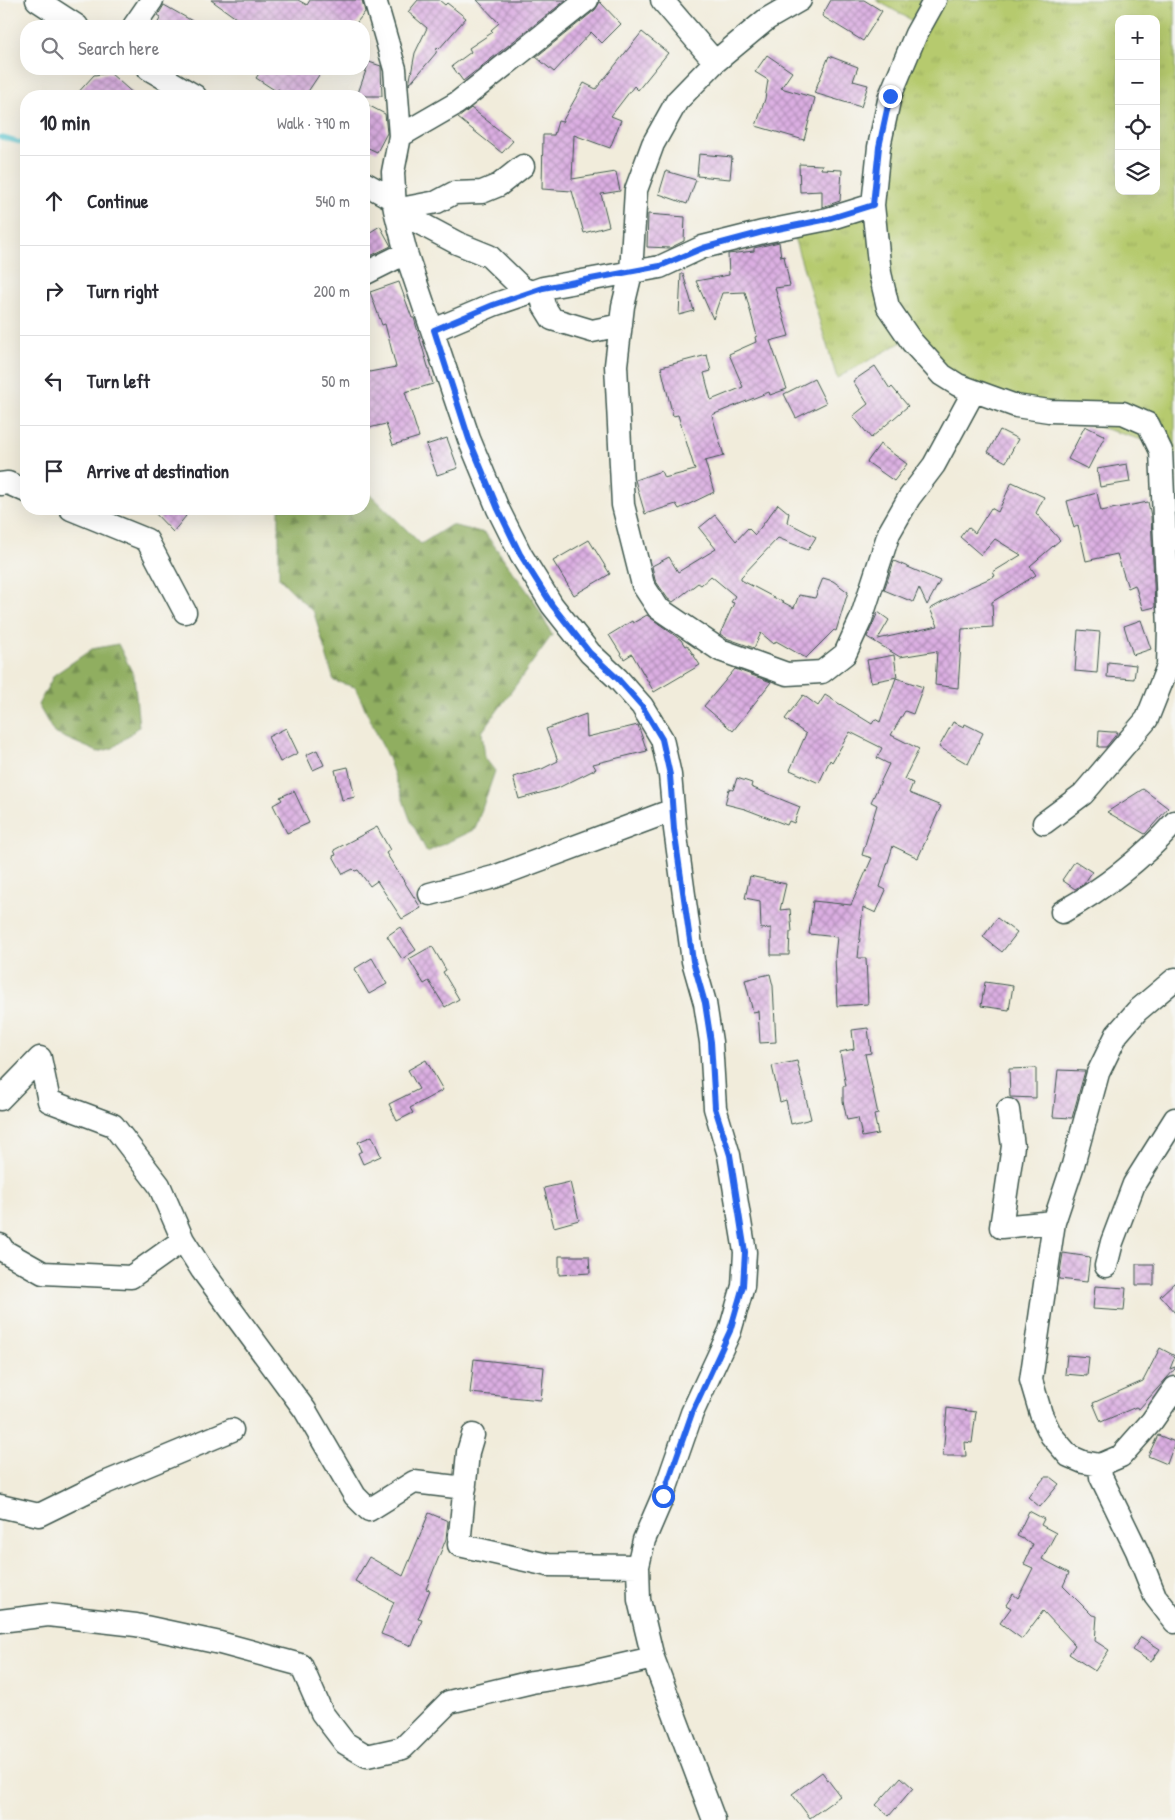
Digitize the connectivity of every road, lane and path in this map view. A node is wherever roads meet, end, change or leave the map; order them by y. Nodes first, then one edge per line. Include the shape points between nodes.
1 (37, 0) edge
2 (152, 0) edge
3 (374, 0) edge
4 (588, 0) edge
5 (662, 0) edge
6 (800, 0) edge
7 (935, 0) edge
8 (68, 20) edge
9 (138, 20) edge
10 (715, 62) junction
11 (158, 75) edge
12 (185, 90) edge
13 (400, 136) junction
14 (523, 166) dead end
15 (370, 186) edge
16 (873, 205) junction
17 (395, 210) junction
18 (406, 253) junction
19 (370, 271) edge
20 (631, 273) junction
21 (531, 292) junction
22 (621, 325) junction
23 (434, 330) junction
24 (974, 391) junction
25 (0, 484) edge
26 (20, 488) edge
27 (85, 515) edge
28 (1170, 515) edge
29 (185, 612) dead end
30 (673, 810) junction
31 (1175, 822) edge
32 (1044, 823) dead end
33 (430, 894) dead end
34 (1062, 912) dead end
35 (1175, 979) edge
36 (0, 1099) edge
37 (1008, 1110) dead end
38 (1175, 1119) edge
39 (1054, 1222) junction
40 (183, 1240) junction
41 (0, 1245) edge
42 (1106, 1266) dead end
43 (1175, 1388) edge
44 (232, 1430) dead end
45 (473, 1435) dead end
46 (1100, 1465) junction
47 (465, 1488) junction
48 (0, 1506) edge
49 (638, 1566) junction
50 (0, 1621) edge
51 (1175, 1622) edge
52 (653, 1658) junction
53 (714, 1820) edge

1 - 8 street
2 - 9 street
3 - 13 street via 395,68
4 - 13 street via 457,103
5 - 10 street
6 - 10 street via 767,19
7 - 16 street via 916,34 890,96 879,147
10 - 20 street via 677,101 663,122 642,168 636,190
11 - 12 street
13 - 17 street via 393,172
14 - 17 street via 499,185 482,192 454,193 438,202
15 - 17 street via 393,199
16 - 20 street via 828,219 703,248 660,266
16 - 24 street via 880,273 888,307 912,342 942,375
17 - 18 street
17 - 21 street via 489,256
18 - 19 street
18 - 23 street
20 - 21 street via 593,277
20 - 22 street
21 - 22 street via 541,294 552,318 592,331
21 - 23 street
22 - 24 street via 616,365 623,505 642,585 658,608 720,650 787,674 822,672 845,654 861,619 889,534 909,498 934,465
23 - 30 street via 469,439 520,554 552,605 590,653 642,706 662,739
24 - 28 street via 1016,406 1049,411 1123,414 1148,424 1160,451
25 - 26 street via 8,483
27 - 29 street via 147,540
28 - 32 street via 1168,666 1147,719 1083,794
30 - 33 street via 494,877
30 - 49 street via 693,961 705,1003 711,1042 715,1108 730,1155 745,1252 743,1286 730,1331 692,1413 644,1540
31 - 34 street via 1134,864
35 - 39 street via 1117,1034 1098,1073
36 - 40 street via 40,1058 50,1101 113,1126 159,1185
37 - 39 street via 1013,1146 1001,1227
38 - 42 street via 1134,1184
39 - 46 street via 1031,1380 1051,1435 1069,1456
40 - 41 street via 131,1277 43,1273 4,1251
40 - 47 street via 305,1410 355,1496 369,1510 414,1482
43 - 46 street via 1152,1421 1121,1456
44 - 48 street via 100,1485 39,1516
45 - 47 street
46 - 51 street via 1101,1477 1155,1596
47 - 49 street via 459,1545 548,1565
49 - 52 street via 639,1600
50 - 52 street via 48,1615 136,1625 302,1665 322,1713 345,1743 367,1756 403,1748 449,1702
52 - 53 street

